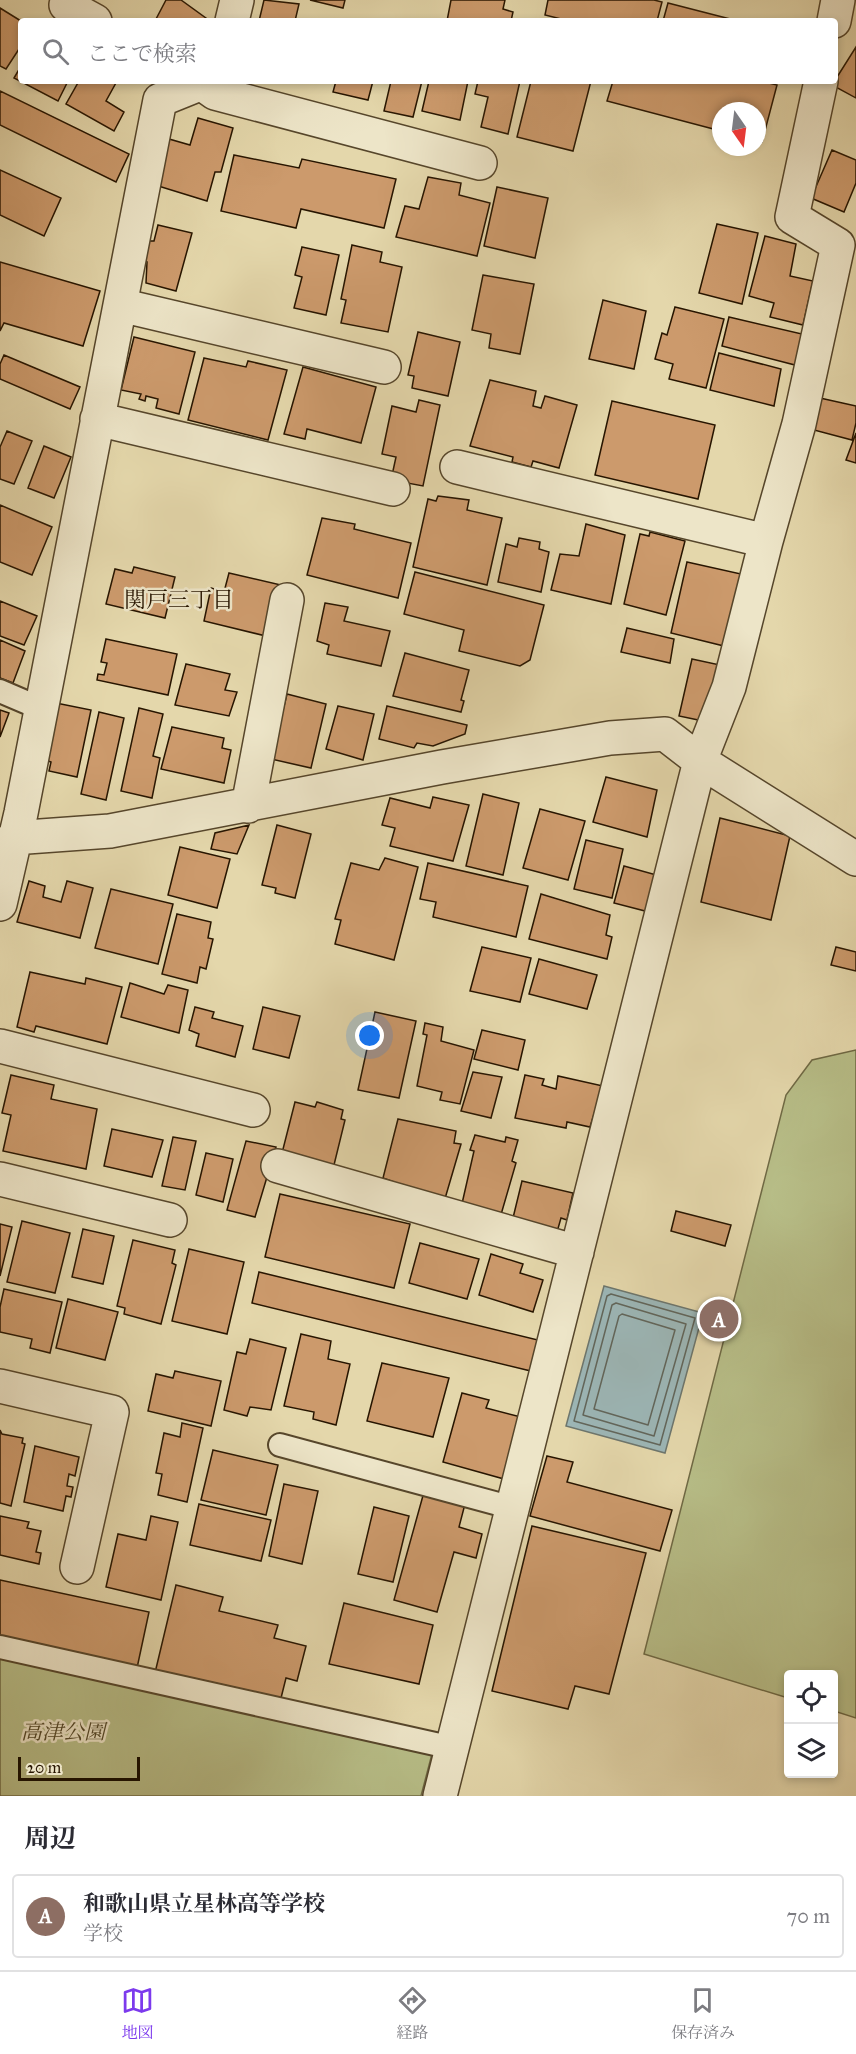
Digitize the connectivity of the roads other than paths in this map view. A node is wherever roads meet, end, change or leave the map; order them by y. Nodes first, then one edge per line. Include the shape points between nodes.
1 (237, 0) edge
2 (838, 0) edge
3 (66, 4) dead end
4 (90, 18) edge
5 (233, 18) edge
6 (835, 18) edge
7 (198, 84) edge
8 (205, 84) edge
9 (820, 84) edge
10 (480, 163) dead end
11 (847, 246) edge
12 (120, 304) junction
13 (384, 367) dead end
14 (98, 419) junction
15 (457, 467) dead end
16 (393, 489) dead end
17 (766, 541) junction
18 (287, 600) dead end
19 (0, 691) edge
20 (42, 709) junction
21 (700, 761) junction
22 (248, 806) junction
23 (12, 819) edge
24 (856, 859) edge
25 (0, 904) edge
26 (0, 1046) edge
27 (254, 1110) dead end
28 (278, 1166) dead end
29 (0, 1179) edge
30 (170, 1220) dead end
31 (577, 1252) junction
32 (0, 1386) edge
33 (280, 1446) dead end
34 (513, 1508) junction
35 (77, 1567) dead end
36 (0, 1647) edge
37 (453, 1748) junction
38 (440, 1796) edge

1 - 5 street
2 - 6 street
3 - 4 street
7 - 12 street via 160,100
8 - 10 street via 215,93
9 - 11 street via 792,217
11 - 17 street
12 - 13 street
12 - 14 street
14 - 16 street
14 - 20 street
15 - 17 street
17 - 21 street via 729,687
18 - 22 street
19 - 20 lane
20 - 23 street
21 - 22 street via 665,734 610,738
21 - 24 street
21 - 31 street
22 - 23 street via 110,831
23 - 25 street
26 - 27 street
28 - 31 street
29 - 30 street
31 - 34 street
32 - 35 street via 112,1412
33 - 34 lane
34 - 37 street
36 - 37 lane
37 - 38 street

